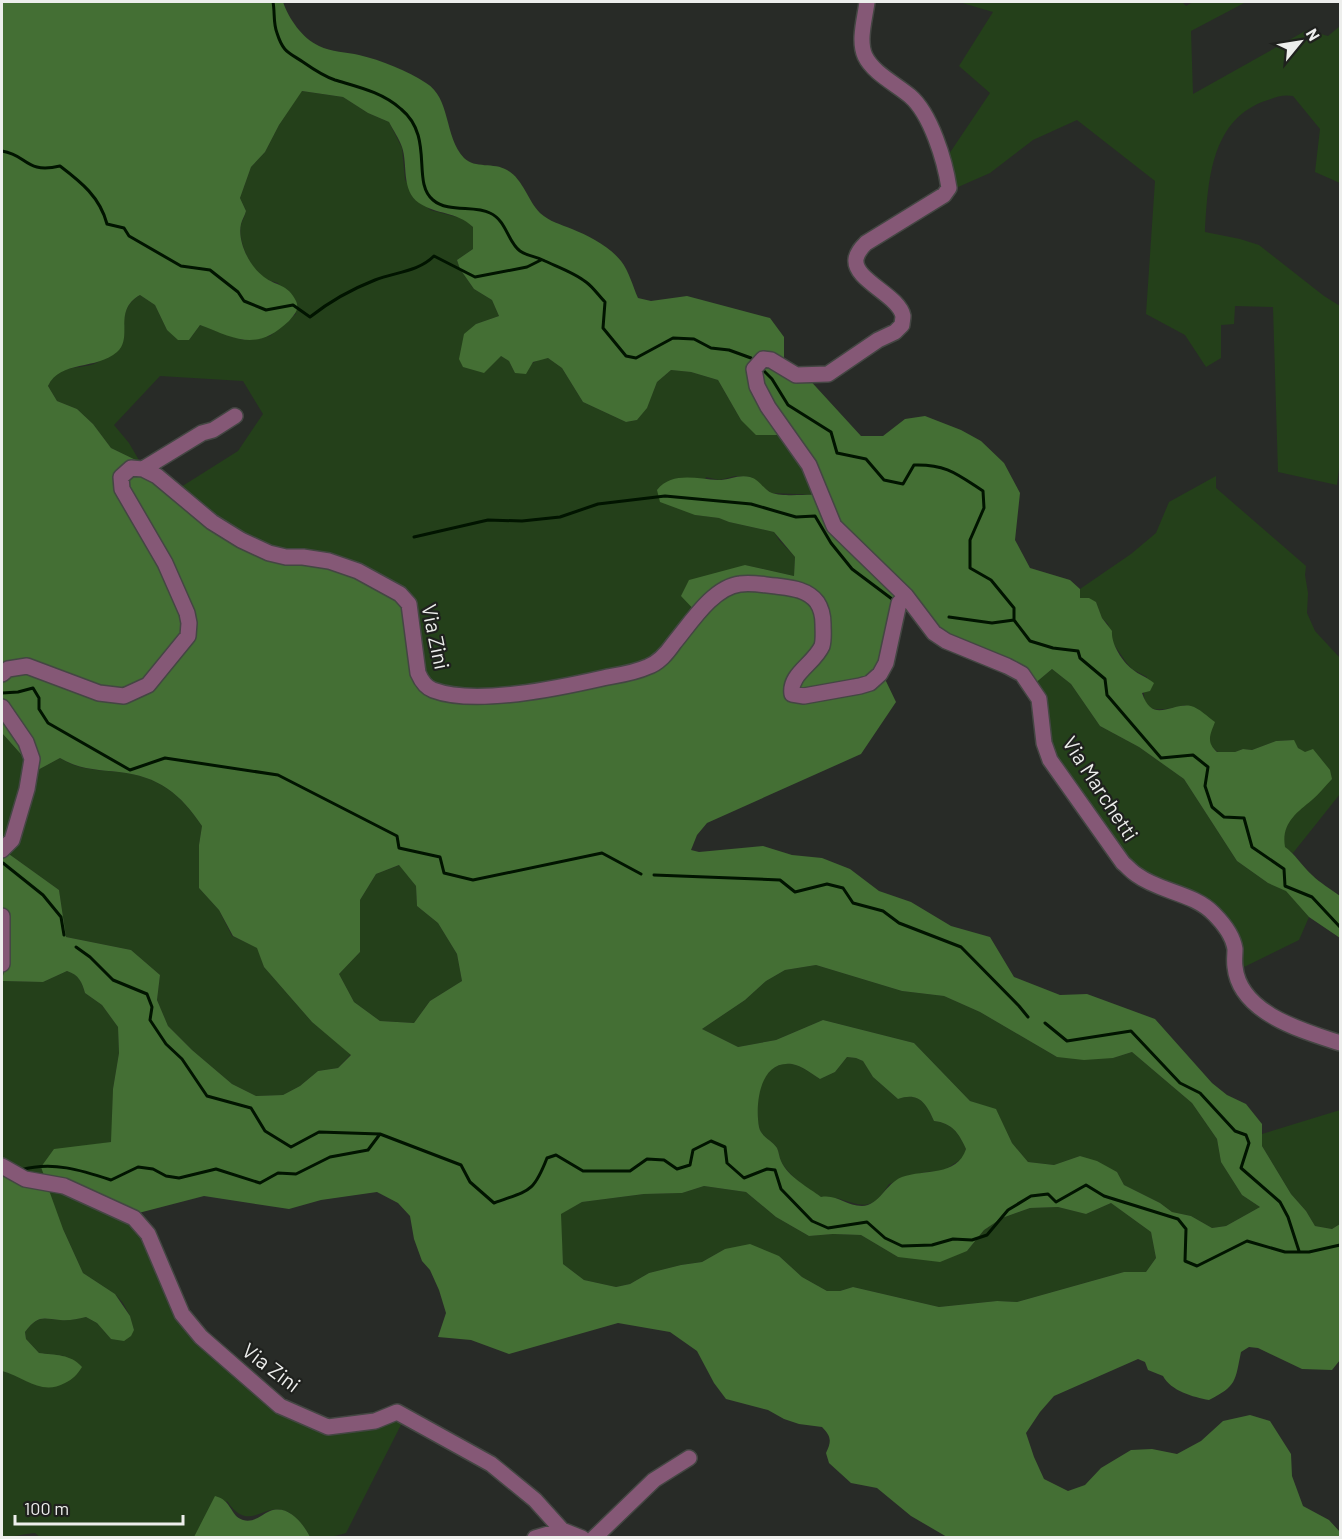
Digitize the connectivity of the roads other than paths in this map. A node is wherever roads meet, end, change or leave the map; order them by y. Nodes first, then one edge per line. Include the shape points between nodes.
1 (867, 2) edge
2 (235, 416) dead end
3 (143, 469) junction
4 (906, 596) junction
5 (2, 674) edge
6 (2, 707) edge
7 (2, 850) edge
8 (2, 916) edge
9 (2, 964) edge
10 (1341, 1043) edge
11 (2, 1166) edge
12 (689, 1458) dead end
13 (562, 1530) junction
14 (535, 1538) edge
15 (582, 1538) edge
16 (594, 1538) edge

1 - 4 street, Via Marchetti via 864,55 924,112 949,188 858,252 855,261 859,271 903,315 902,325 895,332 828,374 796,375 763,359 754,369 757,386 768,407 809,465 834,526
2 - 3 street
3 - 4 street, Via Zini via 158,476 212,522 241,540 269,553 329,561 400,594 409,604 418,673 423,683 432,689 459,694 530,692 648,668 666,654 704,606 722,591 750,583 804,591 817,603 823,617 822,645 795,678 792,694 804,696 860,686 870,683 886,663 899,603
3 - 5 street via 131,468 121,477 122,489 174,583 187,613 188,636 148,685 124,696 99,693 27,666
4 - 10 street, Via Marchetti via 934,633 1022,674 1039,699 1050,760 1109,844 1137,876 1213,913 1230,936 1239,983 1260,1007 1292,1027
6 - 7 street via 26,742 32,759 12,840
8 - 9 street
11 - 13 street, Via Zini via 25,1179 64,1186 134,1218 148,1234 182,1314 201,1337 280,1406 328,1427 375,1421 397,1412 490,1464 535,1500
12 - 16 street via 654,1480
13 - 14 street
13 - 15 street

